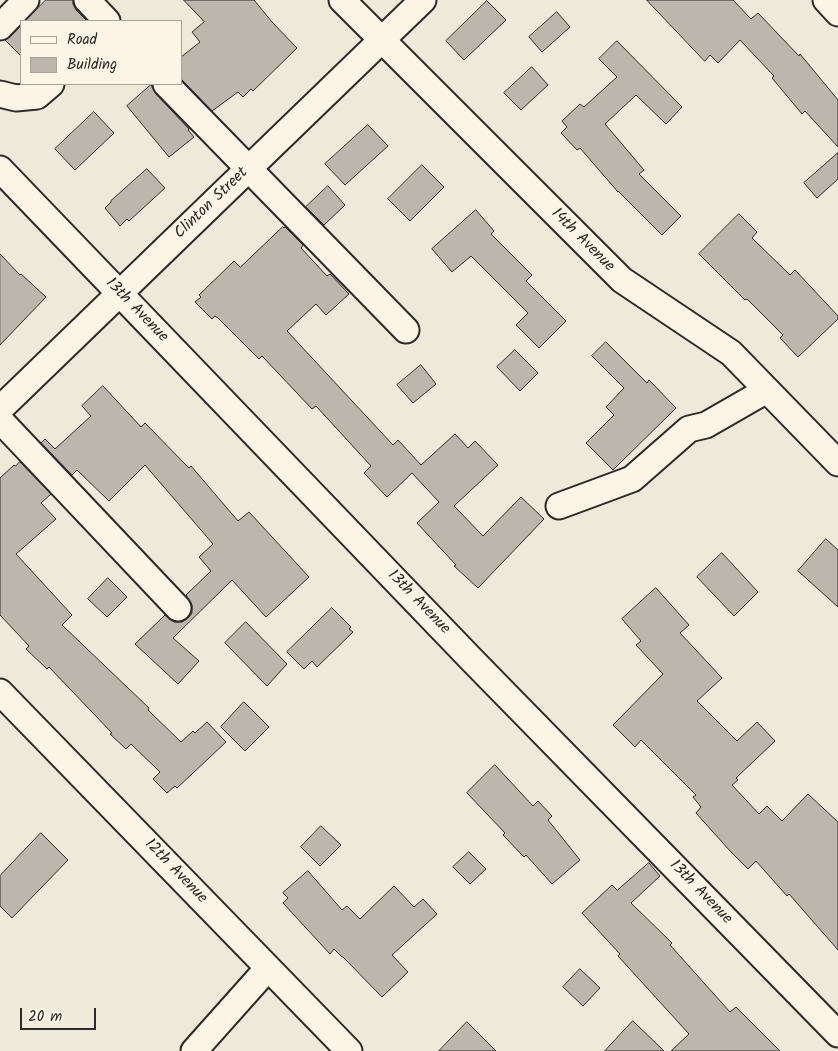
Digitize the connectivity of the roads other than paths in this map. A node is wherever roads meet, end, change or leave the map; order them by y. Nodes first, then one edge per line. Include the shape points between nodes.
1 (26, 0) edge
2 (87, 0) edge
3 (342, 0) edge
4 (423, 0) edge
5 (826, 0) edge
6 (838, 13) edge
7 (106, 20) edge
8 (0, 27) edge
9 (381, 40) junction
10 (50, 85) edge
11 (167, 85) edge
12 (0, 94) edge
13 (0, 169) edge
14 (248, 169) junction
15 (119, 294) junction
16 (406, 330) dead end
17 (767, 390) junction
18 (0, 408) edge
19 (0, 420) edge
20 (838, 463) edge
21 (560, 506) dead end
22 (178, 608) dead end
23 (0, 692) edge
24 (268, 968) junction
25 (838, 1034) edge
26 (194, 1051) edge
27 (350, 1051) edge

1 - 8 street
2 - 7 street
3 - 9 street, 14th Avenue
4 - 9 street, Clinton Street
5 - 6 street
9 - 14 street, Clinton Street
9 - 17 street, 14th Avenue via 622,280 731,353
10 - 12 street via 37,96 16,98
11 - 14 street
13 - 15 street, 13th Avenue
14 - 15 street, Clinton Street
14 - 16 street
15 - 18 street, Clinton Street
15 - 25 street, 13th Avenue
17 - 20 street, 14th Avenue
17 - 21 street via 706,425 690,429 632,478
19 - 22 street
23 - 24 street, 12th Avenue
24 - 26 street
24 - 27 street, 12th Avenue

